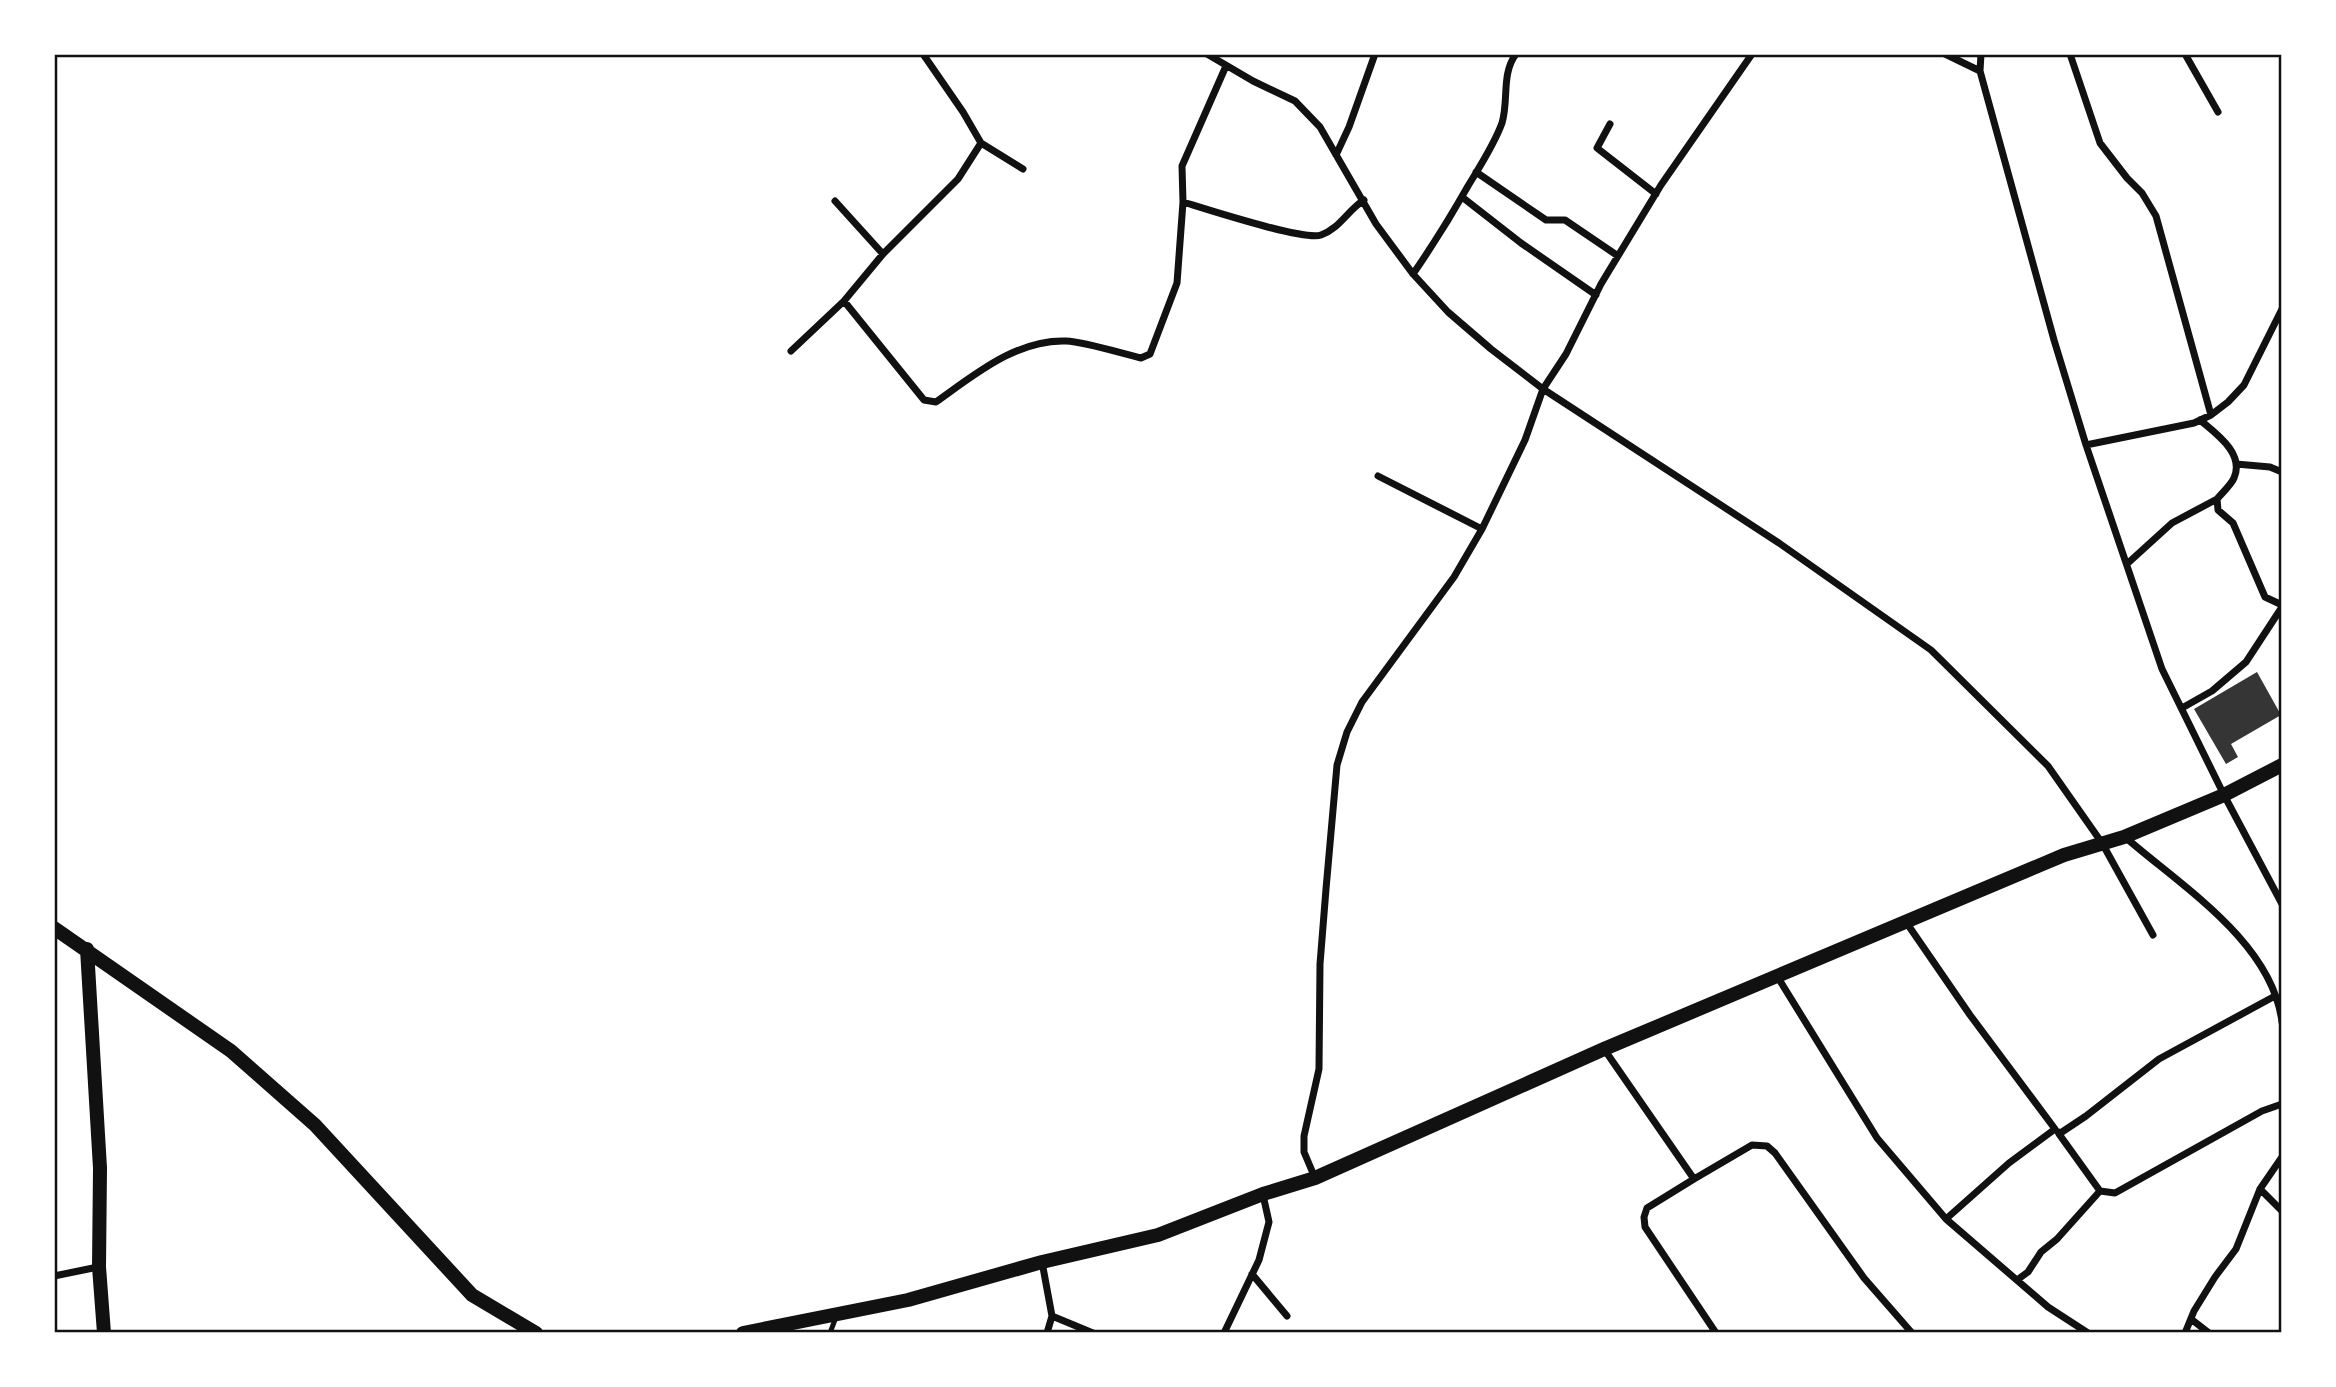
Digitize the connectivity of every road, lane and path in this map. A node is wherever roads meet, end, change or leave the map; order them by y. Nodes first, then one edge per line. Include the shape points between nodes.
1 (923, 54) edge
2 (1207, 54) edge
3 (1375, 54) edge
4 (1516, 54) edge
5 (1752, 54) edge
6 (1945, 54) edge
7 (1981, 54) edge
8 (2070, 54) edge
9 (2185, 54) edge
10 (1226, 66) junction
11 (1980, 71) junction
12 (2218, 112) dead end
13 (1610, 124) dead end
14 (981, 143) junction
15 (1336, 155) junction
16 (1024, 169) dead end
17 (1476, 172) junction
18 (1656, 194) junction
19 (1462, 197) junction
20 (1364, 200) junction
21 (835, 201) dead end
22 (1183, 202) junction
23 (883, 254) junction
24 (1618, 256) junction
25 (1413, 274) junction
26 (1596, 295) junction
27 (844, 301) junction
28 (2282, 309) edge
29 (791, 351) dead end
30 (1543, 389) junction
31 (2211, 415) junction
32 (2200, 420) junction
33 (2086, 444) junction
34 (2236, 464) junction
35 (2282, 472) edge
36 (1378, 476) dead end
37 (2217, 499) junction
38 (1482, 529) junction
39 (2128, 564) junction
40 (2282, 606) edge
41 (2182, 708) junction
42 (2282, 765) edge
43 (2224, 795) junction
44 (2124, 837) junction
45 (2102, 844) junction
46 (2282, 904) edge
47 (1906, 922) junction
48 (54, 928) edge
49 (2153, 935) dead end
50 (86, 949) junction
51 (1777, 976) junction
52 (2275, 996) junction
53 (2282, 1022) edge
54 (1604, 1049) junction
55 (2282, 1104) edge
56 (2057, 1132) junction
57 (2282, 1157) edge
58 (1315, 1178) junction
59 (1694, 1179) junction
60 (2260, 1189) junction
61 (2100, 1191) junction
62 (1263, 1194) junction
63 (2282, 1211) edge
64 (1947, 1219) junction
65 (1042, 1262) junction
66 (99, 1267) junction
67 (1252, 1274) junction
68 (54, 1276) edge
69 (2017, 1280) junction
70 (838, 1314) junction
71 (1052, 1315) junction
72 (1287, 1316) dead end
73 (2191, 1319) junction
74 (1905, 1326) junction
75 (104, 1333) edge
76 (536, 1333) edge
77 (743, 1333) edge
78 (830, 1333) edge
79 (1046, 1333) edge
80 (1093, 1333) edge
81 (1224, 1333) edge
82 (1716, 1333) edge
83 (1895, 1333) edge
84 (1912, 1333) edge
85 (2088, 1333) edge
86 (2185, 1333) edge
87 (2209, 1333) edge

1 - 14 street
2 - 10 street
3 - 15 street
4 - 17 street via 1506,78 1502,122
5 - 18 street
6 - 11 street
7 - 11 street
8 - 31 street via 2100,143 2156,216
9 - 12 street
10 - 15 street via 1295,101 1320,127
10 - 22 street via 1182,166
11 - 33 street
13 - 18 street via 1597,148
14 - 16 street
14 - 23 street via 958,179
15 - 20 street
17 - 19 street
17 - 24 street via 1546,220 1565,220
18 - 24 street
19 - 25 street
19 - 26 street
20 - 22 street via 1320,236 1292,233
20 - 25 street
21 - 23 street
22 - 27 street via 1177,283 1154,346 1141,358 1067,341 1041,344 1014,351 936,402 925,400
23 - 27 street
24 - 26 street
25 - 30 street via 1448,312
26 - 30 street
27 - 29 street
28 - 31 street via 2244,385
30 - 38 street via 1525,440
30 - 45 street via 1779,543 1931,650 2048,766
31 - 32 street
32 - 33 street
32 - 34 street via 2226,442
33 - 39 street
34 - 35 street
34 - 37 street via 2235,477
36 - 38 street
37 - 39 street via 2172,523
37 - 40 street via 2218,510 2232,523 2247,551 2265,597
38 - 58 street via 1454,577 1362,702 1337,765 1320,964 1319,1069 1304,1136 1304,1152
39 - 41 street via 2162,669
40 - 41 street via 2246,662
41 - 43 street
42 - 43 main road
43 - 44 main road
43 - 46 street
44 - 45 main road
44 - 52 street via 2230,928 2259,961
45 - 47 main road via 2064,855
45 - 49 street
47 - 51 main road
47 - 56 street
48 - 50 main road
50 - 66 main road via 100,1168
50 - 76 main road via 231,1051 315,1125 472,1295
51 - 54 main road
51 - 64 street via 1877,1138
52 - 53 street
52 - 56 street via 2159,1059 2086,1116
54 - 58 main road
54 - 59 street
55 - 61 street via 2115,1193
56 - 61 street
56 - 64 street via 2008,1163
57 - 60 street
58 - 62 main road
59 - 74 street via 1752,1145 1767,1146
59 - 82 street via 1647,1209 1645,1227
60 - 63 street
60 - 73 street via 2236,1249
61 - 69 street
62 - 65 main road via 1158,1235
62 - 67 street via 1269,1222
64 - 69 street
65 - 70 main road via 908,1300
65 - 71 street
66 - 68 street
66 - 75 main road
67 - 72 street
67 - 81 street
69 - 85 street
70 - 77 main road
70 - 78 lane
71 - 79 street
71 - 80 street
73 - 86 street
73 - 87 street
74 - 83 street
74 - 84 street

